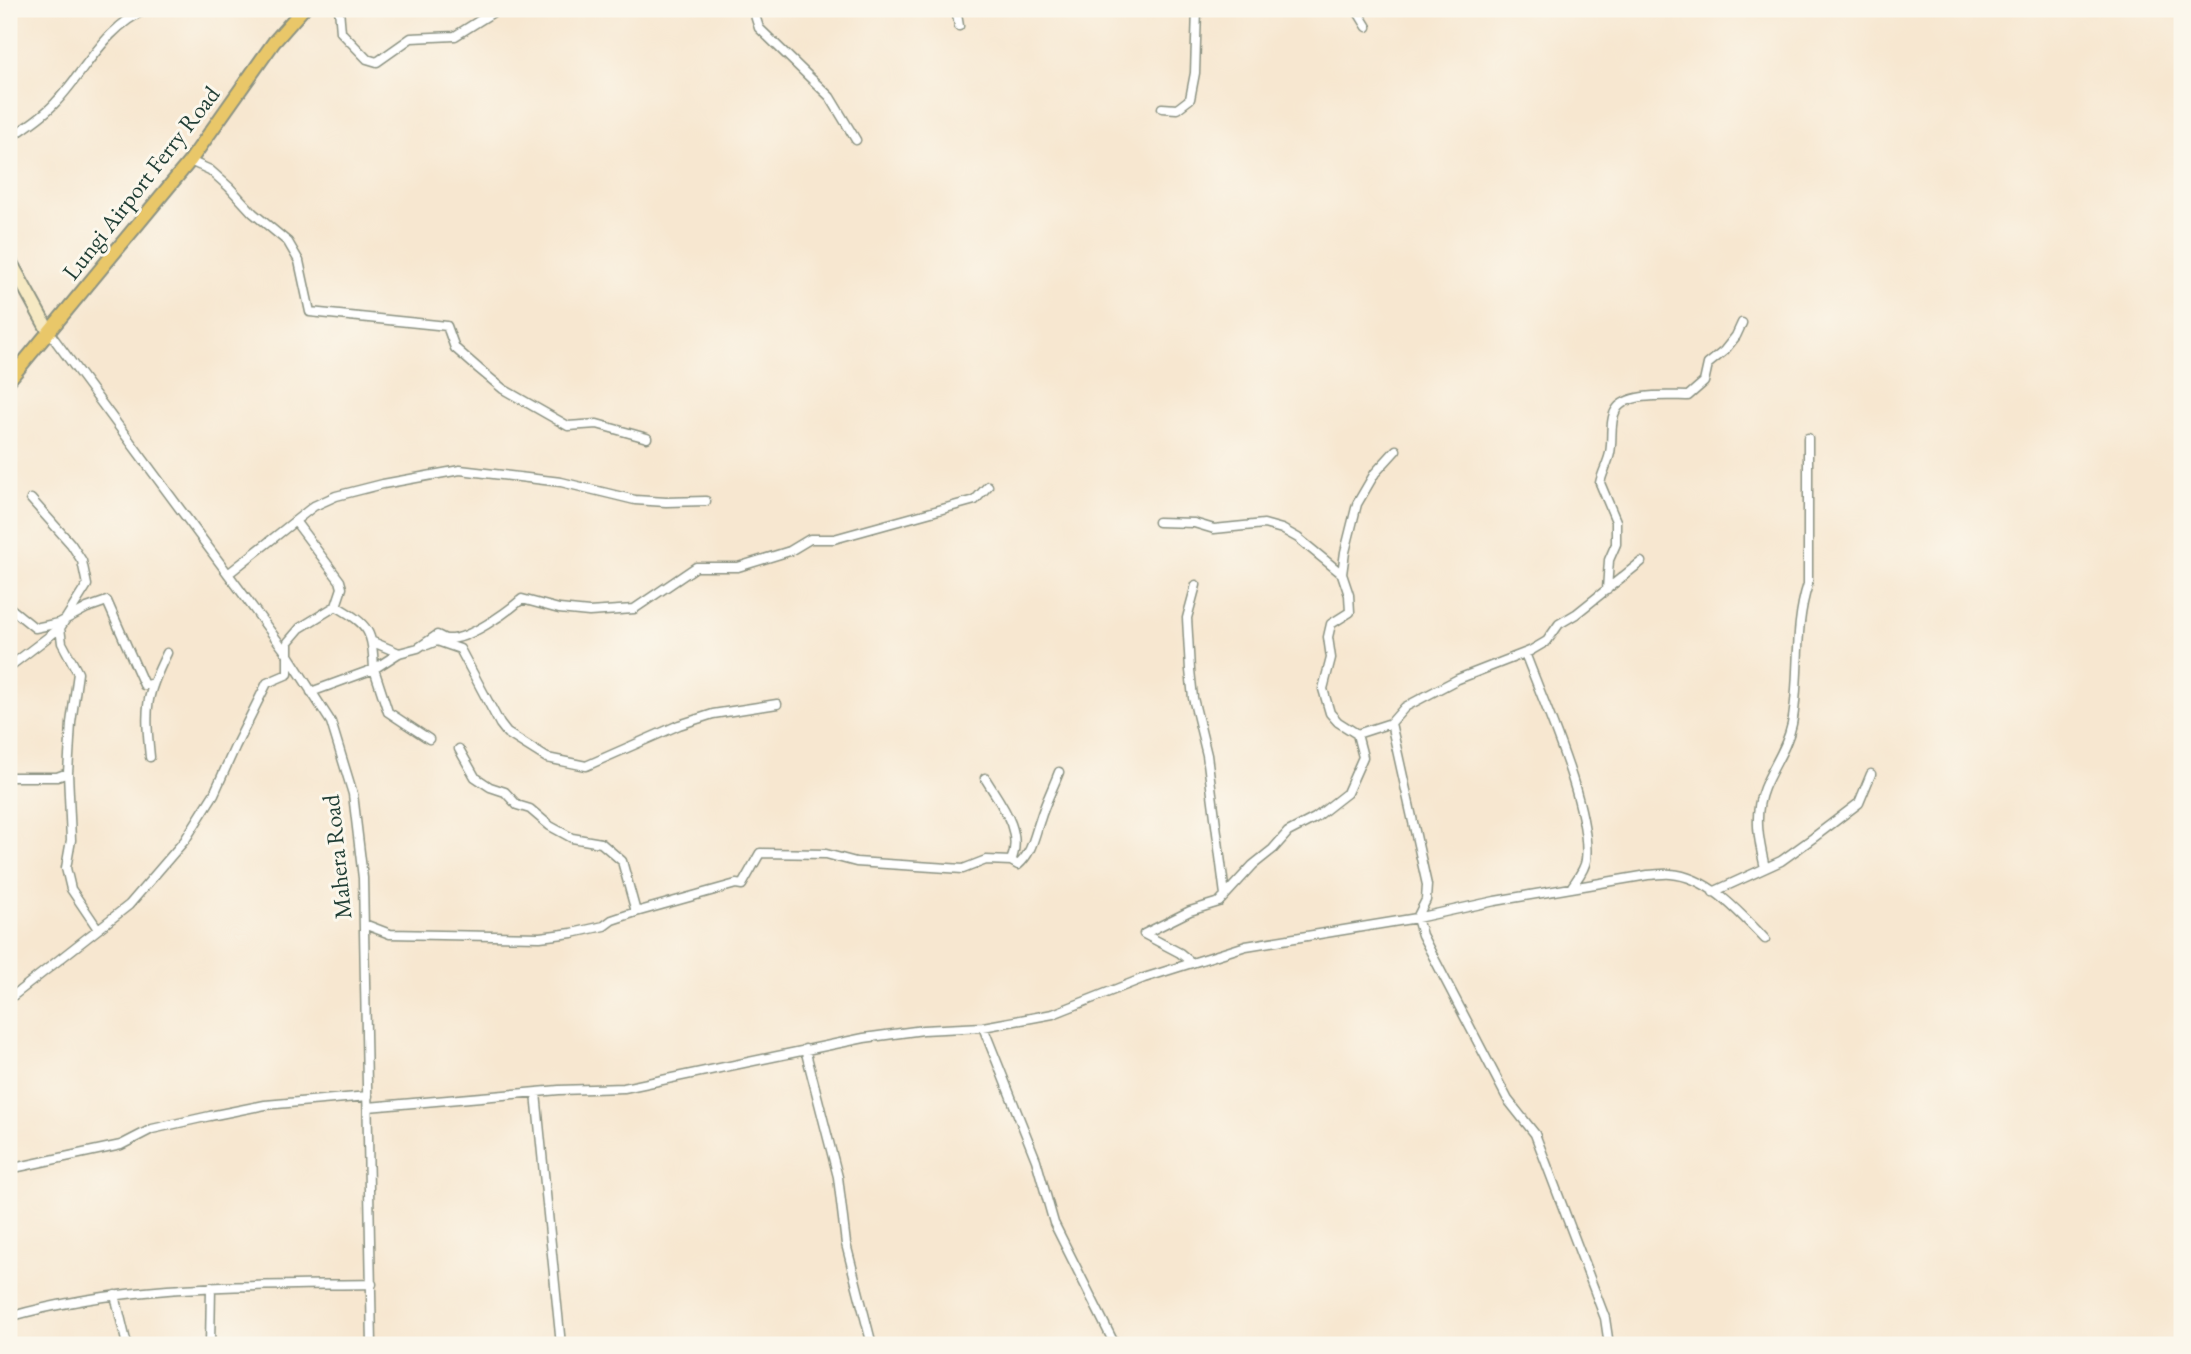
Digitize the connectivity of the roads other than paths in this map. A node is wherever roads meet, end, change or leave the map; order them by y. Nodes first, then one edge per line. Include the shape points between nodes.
1 (147, 9) edge
2 (303, 9) edge
3 (339, 9) edge
4 (498, 9) edge
5 (753, 9) edge
6 (956, 9) edge
7 (1197, 9) edge
8 (1356, 9) edge
9 (960, 26) dead end
10 (1367, 27) dead end
11 (1162, 108) dead end
12 (9, 139) edge
13 (856, 140) dead end
14 (190, 161) junction
15 (9, 259) edge
16 (1742, 323) dead end
17 (49, 332) junction
18 (9, 380) edge
19 (647, 438) dead end
20 (1808, 438) dead end
21 (1396, 450) dead end
22 (988, 486) dead end
23 (31, 499) dead end
24 (706, 501) dead end
25 (295, 521) junction
26 (1158, 522) dead end
27 (1641, 562) dead end
28 (228, 574) junction
29 (1342, 574) junction
30 (1196, 585) dead end
31 (1607, 590) junction
32 (336, 606) junction
33 (9, 607) edge
34 (61, 625) junction
35 (373, 642) junction
36 (418, 648) junction
37 (167, 653) dead end
38 (399, 653) junction
39 (1525, 653) junction
40 (288, 655) junction
41 (9, 667) edge
42 (374, 669) junction
43 (151, 684) junction
44 (311, 692) junction
45 (777, 704) dead end
46 (1391, 723) junction
47 (1357, 734) junction
48 (429, 739) dead end
49 (458, 749) dead end
50 (150, 757) dead end
51 (1059, 772) dead end
52 (68, 774) junction
53 (1871, 774) dead end
54 (9, 777) edge
55 (985, 778) dead end
56 (1012, 861) junction
57 (1766, 868) junction
58 (1571, 888) junction
59 (1713, 892) junction
60 (1225, 895) junction
61 (636, 912) junction
62 (1417, 918) junction
63 (364, 924) junction
64 (98, 929) junction
65 (1765, 939) dead end
66 (1192, 963) junction
67 (9, 999) edge
68 (984, 1027) junction
69 (805, 1049) junction
70 (536, 1093) junction
71 (368, 1097) junction
72 (368, 1107) junction
73 (9, 1169) edge
74 (372, 1284) junction
75 (211, 1287) junction
76 (115, 1295) junction
77 (9, 1317) edge
78 (127, 1345) edge
79 (210, 1345) edge
80 (372, 1345) edge
81 (561, 1345) edge
82 (872, 1345) edge
83 (1115, 1345) edge
84 (1609, 1345) edge

1 - 12 street via 123,23 56,103
2 - 14 main road, Lungi Airport Ferry Road
3 - 4 street via 341,32 367,59 377,62 411,38 455,36
5 - 13 street via 759,28 830,97
6 - 9 street
7 - 11 street via 1190,99 1177,109
8 - 10 street
14 - 17 main road, Lungi Airport Ferry Road
14 - 19 street via 209,170 288,242 299,261 310,312 447,326 455,348 503,389 568,426 597,424
15 - 17 street
16 - 31 street via 1724,351 1708,364 1704,382 1688,396 1640,397 1617,408 1610,457 1600,483 1616,521
17 - 18 main road, Lungi Airport Ferry Road
17 - 28 street, Mahera Road
20 - 57 street via 1808,584 1797,634 1792,725 1763,789 1757,814
21 - 29 street via 1375,473 1357,504
22 - 36 street via 975,500 834,539 810,539 756,562 696,568 635,609 579,611 522,599 467,634 448,639 437,635
23 - 34 street via 82,561 87,585
24 - 25 street via 635,500 561,482 449,470 336,496
25 - 28 street
25 - 32 street via 340,581
26 - 29 street via 1214,529 1264,524 1282,529
27 - 31 street
28 - 40 street, Mahera Road
29 - 47 street via 1350,611 1331,624 1331,657 1323,689 1330,713
30 - 60 street via 1187,618 1190,670 1207,755
31 - 39 street via 1559,624 1547,641
32 - 35 street via 367,626
32 - 40 street via 300,628 288,642
33 - 34 street via 35,628
34 - 41 street
34 - 43 street via 107,601 144,685
34 - 52 street via 62,643 78,673
35 - 38 street
35 - 42 street
36 - 38 street
36 - 45 street via 437,641 460,649 507,733 547,758 586,766 713,713
37 - 43 street
38 - 42 street
39 - 46 street via 1458,679 1405,707
39 - 58 street via 1584,824 1586,863
40 - 44 street, Mahera Road
40 - 64 street via 288,674 267,683 214,794 185,840 129,905
42 - 44 street
42 - 48 street via 388,712
43 - 50 street via 146,707
44 - 63 street, Mahera Road via 331,722 354,794
46 - 47 street
46 - 62 street via 1427,886
47 - 60 street via 1363,757 1347,793 1315,818 1287,832
49 - 61 street via 475,777 505,792 550,826 572,838 601,843 622,861
51 - 56 street via 1033,845 1018,865
52 - 54 street
52 - 64 street via 71,840 66,868 71,888
53 - 57 street via 1858,803
55 - 56 street via 1015,832 1017,848
56 - 61 street via 986,860 963,869 856,862 826,854 760,853 741,885
57 - 59 street
58 - 59 street via 1672,874
58 - 62 street
59 - 65 street
60 - 66 street via 1219,902 1144,934
61 - 63 street via 604,926 540,937 390,934
62 - 66 street via 1246,946
62 - 84 street via 1508,1100 1535,1134 1605,1318
63 - 71 street, Mahera Road
64 - 67 street
66 - 68 street via 1053,1014
68 - 69 street via 923,1030
68 - 83 street via 1036,1160 1054,1223
69 - 70 street via 624,1088
69 - 82 street via 838,1177 846,1244
70 - 72 street
70 - 81 street
71 - 72 street, Mahera Road
71 - 73 street via 265,1105 210,1116 152,1129 121,1145
72 - 74 street, Mahera Road
74 - 75 street
74 - 80 street, Mahera Road
75 - 76 street
75 - 79 street
76 - 77 street via 65,1301
76 - 78 street

